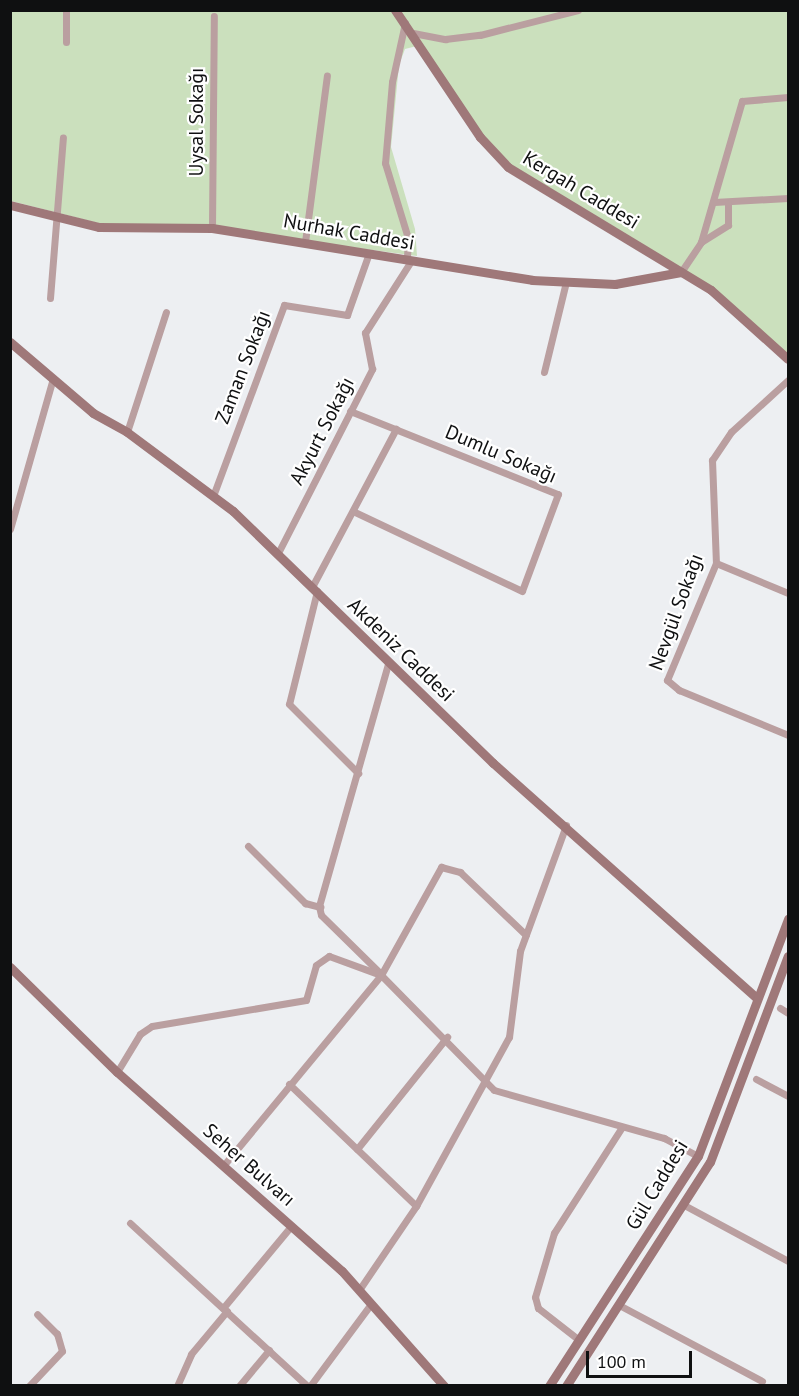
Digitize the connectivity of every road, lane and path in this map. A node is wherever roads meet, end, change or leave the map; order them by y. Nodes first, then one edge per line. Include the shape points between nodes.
1 (66, 10) edge
2 (578, 10) edge
3 (400, 15) edge
4 (214, 16) dead end
5 (413, 33) junction
6 (66, 42) dead end
7 (327, 75) dead end
8 (789, 97) edge
9 (63, 138) dead end
10 (789, 198) edge
11 (714, 202) junction
12 (728, 203) junction
13 (10, 205) edge
14 (58, 217) junction
15 (212, 228) junction
16 (305, 242) junction
17 (701, 242) junction
18 (369, 253) junction
19 (409, 260) junction
20 (681, 272) junction
21 (566, 282) junction
22 (50, 298) dead end
23 (166, 312) dead end
24 (10, 342) edge
25 (789, 359) edge
26 (544, 372) dead end
27 (789, 380) edge
28 (52, 382) junction
29 (350, 411) junction
30 (396, 429) junction
31 (127, 432) junction
32 (213, 496) junction
33 (353, 511) junction
34 (10, 529) edge
35 (278, 553) junction
36 (716, 563) junction
37 (315, 588) junction
38 (789, 593) edge
39 (388, 663) junction
40 (789, 735) edge
41 (358, 773) junction
42 (566, 825) junction
43 (249, 846) dead end
44 (320, 907) junction
45 (789, 920) edge
46 (526, 935) junction
47 (789, 956) edge
48 (10, 965) edge
49 (381, 975) junction
50 (757, 998) junction
51 (780, 1008) dead end
52 (789, 1013) edge
53 (447, 1037) junction
54 (117, 1072) junction
55 (486, 1079) junction
56 (756, 1079) dead end
57 (289, 1084) junction
58 (789, 1096) edge
59 (622, 1128) junction
60 (357, 1149) junction
61 (698, 1156) junction
62 (223, 1166) junction
63 (684, 1205) junction
64 (416, 1206) junction
65 (130, 1222) dead end
66 (291, 1226) junction
67 (789, 1261) edge
68 (359, 1290) junction
69 (371, 1304) junction
70 (619, 1305) junction
71 (225, 1310) junction
72 (37, 1314) dead end
73 (579, 1340) junction
74 (269, 1350) junction
75 (441, 1381) edge
76 (762, 1381) dead end
77 (29, 1386) edge
78 (177, 1386) edge
79 (239, 1386) edge
80 (309, 1386) edge
81 (449, 1386) edge
82 (549, 1386) edge
83 (566, 1386) edge

1 - 6 street
2 - 5 street via 480,35 445,39
3 - 5 street, Kergah Caddesi
3 - 19 street via 385,164 408,238
4 - 15 street, Uysal Sokağı
5 - 20 street, Kergah Caddesi via 480,137 508,167
7 - 16 street
8 - 11 street via 742,101
9 - 14 street
10 - 12 street
11 - 12 street
11 - 17 street
12 - 17 street via 728,225
13 - 14 street, Nurhak Caddesi
14 - 15 street, Nurhak Caddesi via 99,227
14 - 22 street
15 - 16 street, Nurhak Caddesi
16 - 18 street, Nurhak Caddesi
17 - 20 street
18 - 19 street, Nurhak Caddesi
18 - 32 street, Zaman Sokağı via 347,315 284,305
19 - 21 street, Nurhak Caddesi
19 - 29 street, Akyurt Sokağı via 365,333 372,369
20 - 21 street, Nurhak Caddesi via 615,284
20 - 25 street, Kergah Caddesi via 746,315
21 - 26 street
23 - 31 street
24 - 28 street, Akdeniz Caddesi
27 - 36 street, Nevgül Sokağı via 731,432 712,459
28 - 31 street, Akdeniz Caddesi
28 - 34 street
29 - 30 street, Dumlu Sokağı
29 - 35 street, Akyurt Sokağı
30 - 33 street
30 - 33 street, Dumlu Sokağı via 558,494 522,591
31 - 32 street, Akdeniz Caddesi
32 - 35 street, Akdeniz Caddesi
33 - 37 street
35 - 37 street, Akdeniz Caddesi
36 - 38 street
36 - 40 street, Nevgül Sokağı via 667,682
37 - 39 street, Akdeniz Caddesi
37 - 41 street via 289,704
39 - 41 street
39 - 42 street, Akdeniz Caddesi
41 - 44 street
42 - 46 street
42 - 50 street, Akdeniz Caddesi
43 - 44 street via 305,903
44 - 49 street
45 - 50 street, Gül Caddesi
46 - 49 street via 460,872 441,867
46 - 55 street via 509,1037
47 - 63 street, Gül Caddesi via 710,1162
48 - 54 street, Seher Bulvarı
49 - 53 street
49 - 54 street via 325,957 316,965 306,1000 153,1026 140,1034
49 - 57 street
50 - 61 street, Gül Caddesi
51 - 52 street
53 - 55 street
53 - 60 street
54 - 62 street, Seher Bulvarı
55 - 59 street via 494,1090
55 - 64 street
56 - 58 street
57 - 60 street
57 - 62 street
59 - 61 street via 664,1138
59 - 73 street via 554,1233 535,1298 538,1308
60 - 64 street
61 - 73 street, Gül Caddesi
62 - 66 street, Seher Bulvarı
63 - 67 street
63 - 70 street, Gül Caddesi
64 - 68 street
65 - 71 street
66 - 68 street, Seher Bulvarı
66 - 71 street
68 - 69 street, Seher Bulvarı
69 - 75 street, Seher Bulvarı
69 - 80 street
70 - 76 street
70 - 83 street, Gül Caddesi
71 - 74 street
71 - 78 street via 191,1354
72 - 77 street via 57,1334 62,1351
73 - 82 street, Gül Caddesi
74 - 79 street
74 - 80 street
75 - 81 street, Seher Bulvarı

